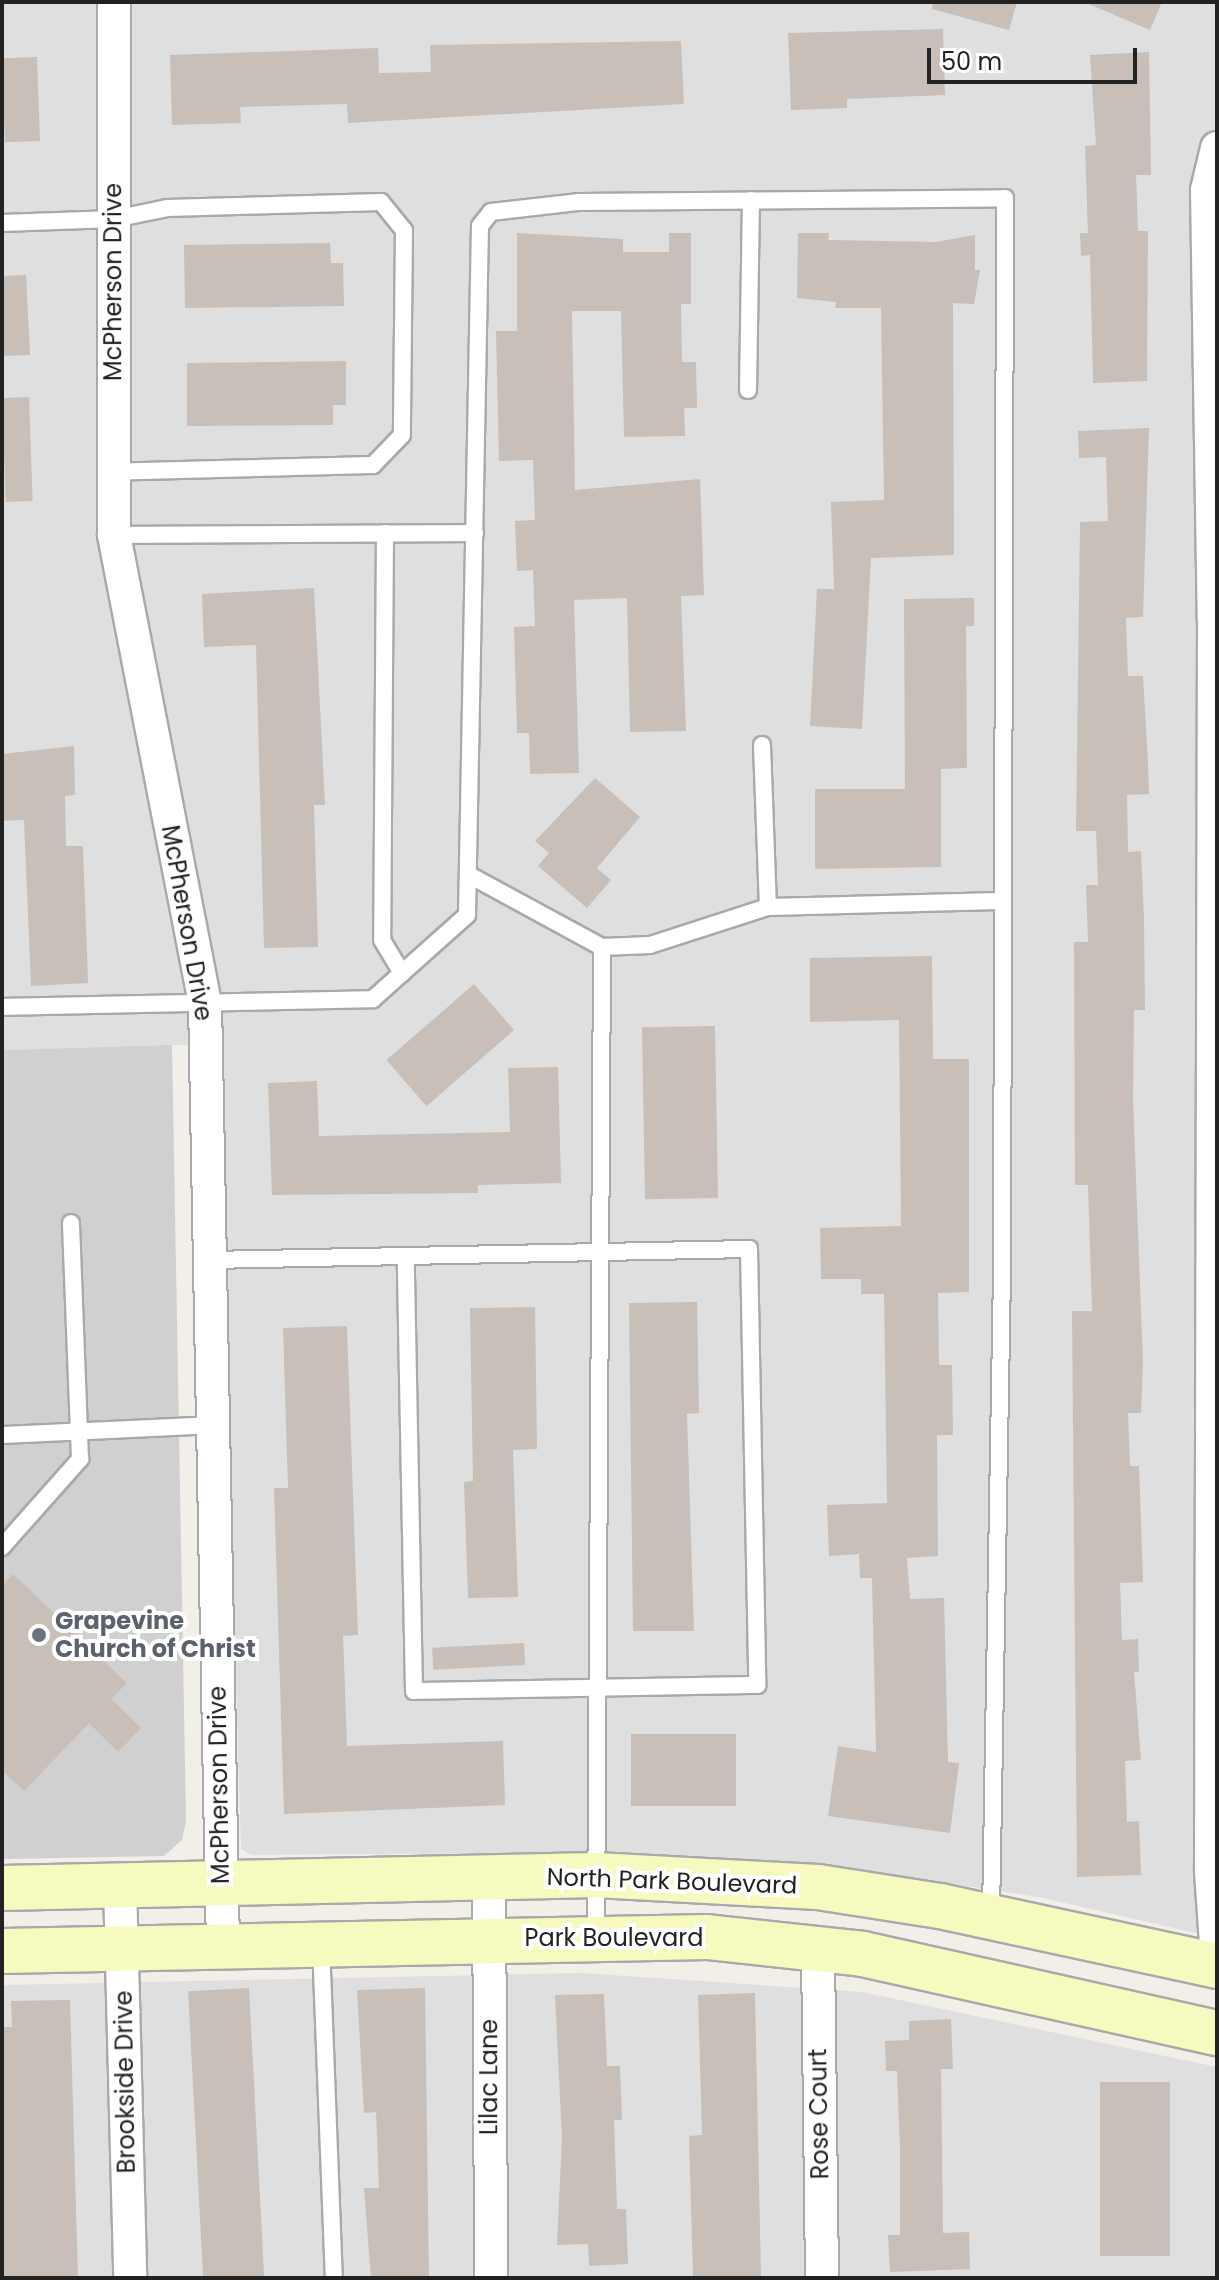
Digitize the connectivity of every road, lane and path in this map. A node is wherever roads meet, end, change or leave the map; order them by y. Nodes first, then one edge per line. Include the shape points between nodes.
1 (114, 2) edge
2 (1217, 148) edge
3 (751, 200) junction
4 (114, 219) junction
5 (2, 223) edge
6 (748, 390) dead end
7 (112, 472) junction
8 (385, 533) junction
9 (475, 533) junction
10 (114, 535) junction
11 (762, 745) dead end
12 (471, 876) junction
13 (1000, 901) junction
14 (768, 907) junction
15 (602, 947) junction
16 (402, 973) junction
17 (205, 1001) junction
18 (2, 1007) edge
19 (1214, 1115) edge
20 (71, 1223) dead end
21 (600, 1252) junction
22 (406, 1256) junction
23 (210, 1260) junction
24 (213, 1425) junction
25 (79, 1431) junction
26 (2, 1435) edge
27 (2, 1547) edge
28 (598, 1688) junction
29 (596, 1875) junction
30 (489, 1876) junction
31 (221, 1882) junction
32 (120, 1885) junction
33 (2, 1888) edge
34 (991, 1917) junction
35 (596, 1936) junction
36 (489, 1939) junction
37 (321, 1943) junction
38 (223, 1945) junction
39 (122, 1948) junction
40 (818, 1950) junction
41 (2, 1951) edge
42 (1217, 1963) edge
43 (1217, 2033) edge
44 (130, 2278) edge
45 (334, 2278) edge
46 (491, 2278) edge
47 (822, 2278) edge

1 - 4 street, McPherson Drive
2 - 19 street via 1207,190
3 - 6 lane
3 - 9 lane via 579,202 491,212 480,226
3 - 13 lane via 1005,198
4 - 5 lane
4 - 7 street, McPherson Drive
4 - 7 lane via 167,208 381,202 404,230 402,435 373,465
7 - 10 street, McPherson Drive
8 - 9 lane
8 - 10 lane
8 - 16 lane via 382,940
9 - 12 lane
10 - 17 street, McPherson Drive
11 - 14 lane
12 - 15 lane
12 - 16 lane via 467,915
13 - 14 lane
13 - 34 lane via 1002,1272
14 - 15 lane via 650,945
15 - 21 lane
16 - 17 lane via 373,999
17 - 18 lane
17 - 23 street, McPherson Drive
19 - 42 street via 1211,1871
20 - 25 lane
21 - 22 lane
21 - 28 lane
21 - 28 lane via 749,1249 757,1685
22 - 23 lane
22 - 28 lane via 414,1691
23 - 24 street, McPherson Drive
24 - 25 lane
24 - 31 street, McPherson Drive
25 - 26 lane
25 - 27 lane via 80,1459
28 - 29 lane
29 - 30 main road, North Park Boulevard
29 - 34 main road, North Park Boulevard via 818,1887
29 - 35 lane
30 - 31 main road, North Park Boulevard
30 - 36 street, Lilac Lane
31 - 32 main road, North Park Boulevard
31 - 38 street, McPherson Drive
32 - 33 main road
32 - 39 street, Brookside Drive
34 - 42 main road, North Park Boulevard
35 - 36 main road, Park Boulevard
35 - 40 main road, Park Boulevard via 707,1937
36 - 37 main road, Park Boulevard
36 - 46 street, Lilac Lane
37 - 38 main road, Park Boulevard
37 - 45 lane
38 - 39 main road, Park Boulevard
39 - 41 main road, Park Boulevard
39 - 44 street, Brookside Drive
40 - 43 main road, Park Boulevard via 940,1969
40 - 47 street, Rose Court

